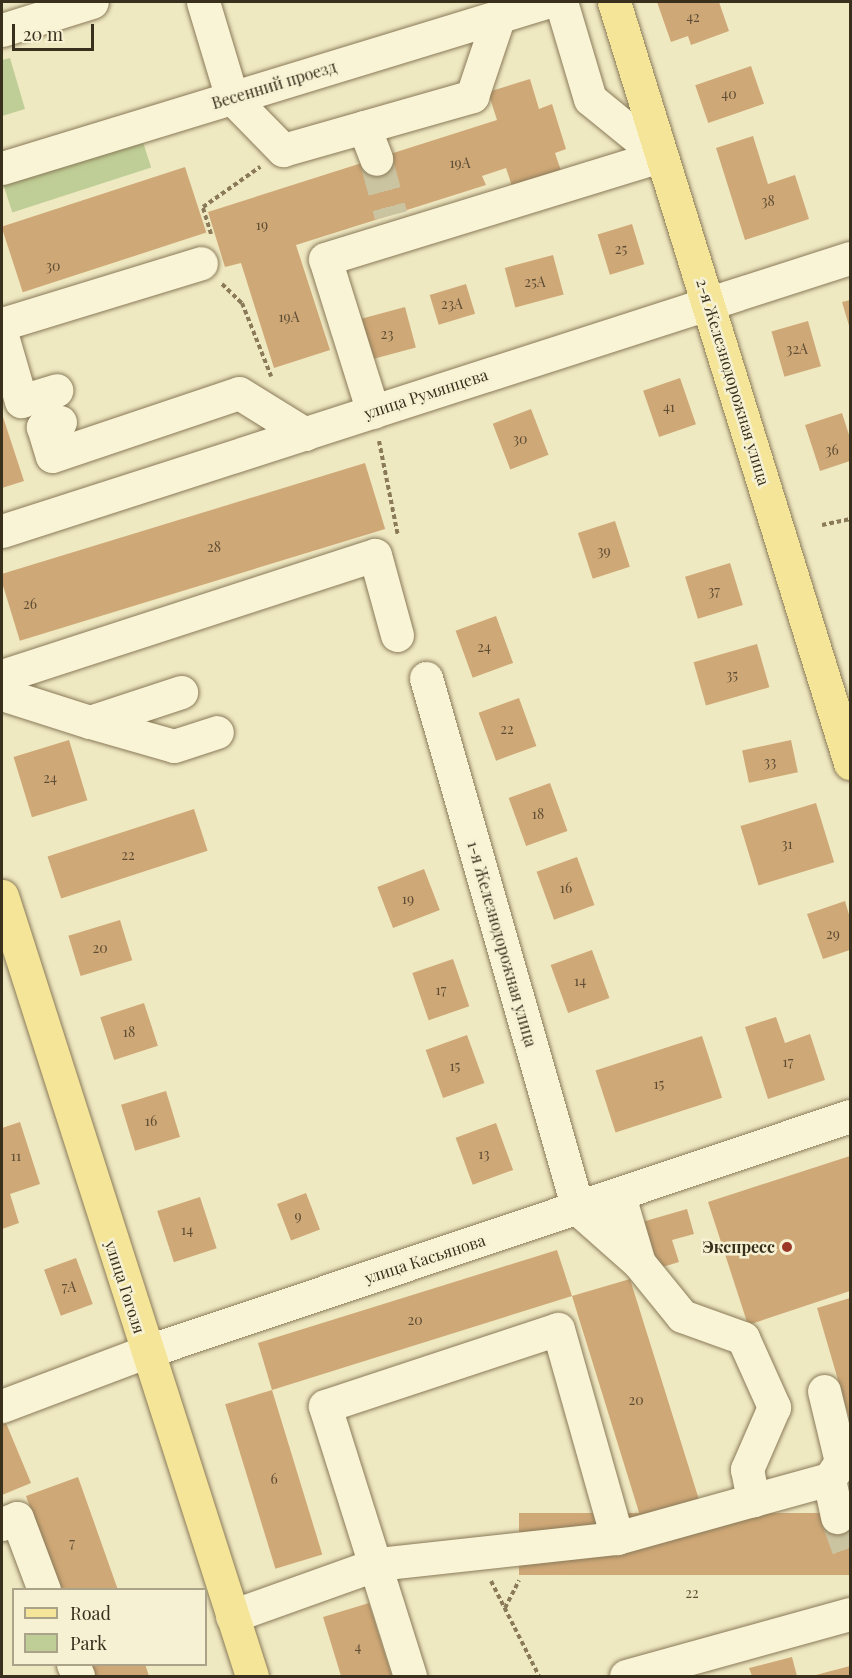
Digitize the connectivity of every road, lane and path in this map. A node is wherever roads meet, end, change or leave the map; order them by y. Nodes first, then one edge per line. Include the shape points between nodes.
1 (92, 2) edge
2 (203, 2) edge
3 (546, 2) edge
4 (561, 2) edge
5 (614, 2) edge
6 (499, 16) junction
7 (2, 30) edge
8 (232, 98) junction
9 (364, 127) junction
10 (283, 150) junction
11 (660, 156) junction
12 (376, 159) tunnel mouth
13 (2, 168) edge
14 (850, 258) edge
15 (201, 263) junction
16 (708, 301) junction
17 (2, 324) edge
18 (2, 336) edge
19 (267, 368) dead end
20 (373, 412) junction
21 (305, 434) junction
22 (850, 519) edge
23 (822, 525) dead end
24 (2, 531) edge
25 (397, 635) dead end
26 (2, 676) edge
27 (426, 678) dead end
28 (181, 692) dead end
29 (2, 694) edge
30 (90, 722) junction
31 (221, 744) dead end
32 (850, 763) edge
33 (2, 896) edge
34 (850, 1116) edge
35 (619, 1196) junction
36 (578, 1209) junction
37 (639, 1263) junction
38 (145, 1352) junction
39 (824, 1391) dead end
40 (2, 1406) edge
41 (829, 1479) junction
42 (753, 1500) junction
43 (837, 1517) tunnel mouth
44 (2, 1524) edge
45 (617, 1538) junction
46 (477, 1553) junction
47 (377, 1564) junction
48 (43, 1588) edge
49 (850, 1614) edge
50 (232, 1616) junction
51 (252, 1677) edge
52 (410, 1677) edge
53 (539, 1677) edge
54 (626, 1677) edge

1 - 7 street
2 - 8 street
3 - 6 street, Весенний проезд
4 - 11 street via 590,99
5 - 11 main road, 2-я Железнодорожная улица
6 - 8 street, Весенний проезд
6 - 9 street via 472,96
8 - 10 street
8 - 13 street, Весенний проезд
9 - 10 street
9 - 12 street
10 - 15 path via 203,207 215,247
11 - 16 main road, 2-я Железнодорожная улица
11 - 20 street via 394,225 325,259
14 - 16 street, улица Румянцева
15 - 17 street
15 - 19 path via 242,303
16 - 20 street, улица Румянцева
16 - 32 main road, 2-я Железнодорожная улица
18 - 21 street via 21,401 58,406 43,427 52,456 239,393
20 - 21 street, улица Румянцева
21 - 24 street, улица Румянцева
22 - 23 path
25 - 26 street via 375,555
27 - 36 street, 1-я Железнодорожная улица
28 - 30 street
29 - 30 street
30 - 31 street via 174,746
33 - 38 main road, улица Гоголя
34 - 35 street, улица Касьянова
35 - 36 street, улица Касьянова
35 - 37 street
36 - 37 street
36 - 38 street, улица Касьянова
37 - 42 street via 682,1316 743,1338 774,1407 747,1469
38 - 40 street, улица Касьянова
38 - 50 main road, улица Гоголя
39 - 41 street via 841,1462
41 - 42 street
41 - 43 street
42 - 45 street
44 - 48 street via 17,1518
45 - 46 street
45 - 47 street via 558,1329 325,1406
46 - 47 street
46 - 53 path
47 - 50 street
47 - 52 street
49 - 54 street
50 - 51 main road, улица Гоголя

